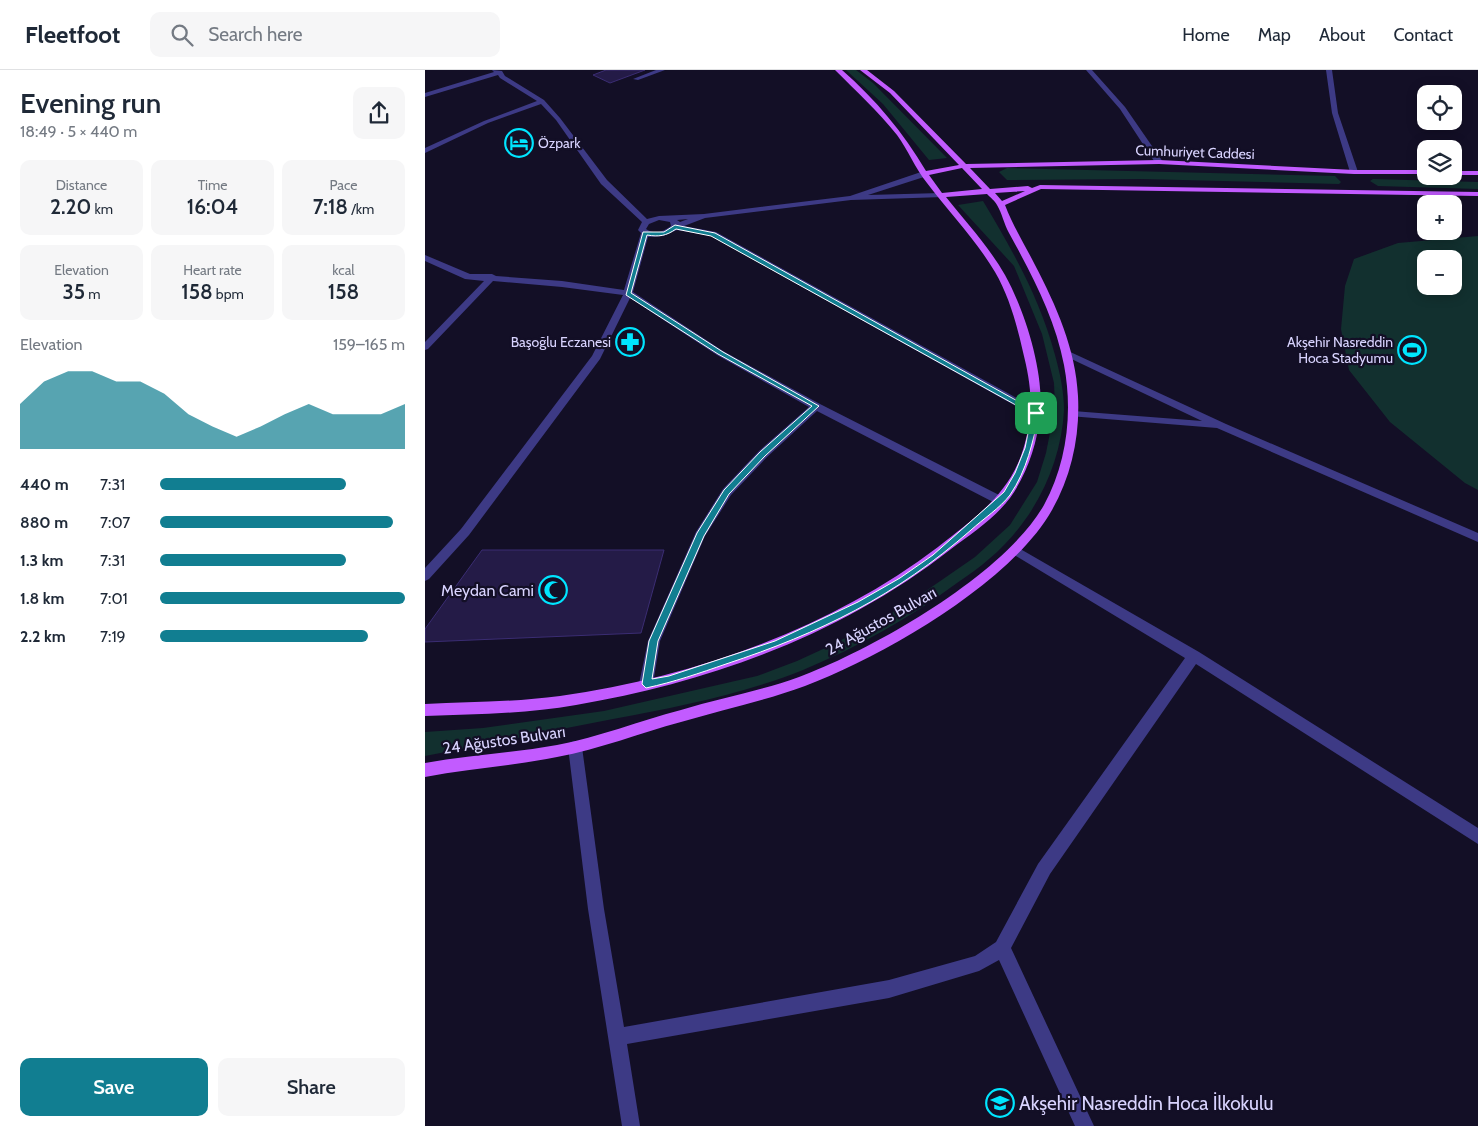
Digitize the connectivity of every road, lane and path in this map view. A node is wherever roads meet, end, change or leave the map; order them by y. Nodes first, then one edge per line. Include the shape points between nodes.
1 (662, 70) edge
2 (838, 70) edge
3 (863, 70) edge
4 (1089, 70) edge
5 (1329, 70) edge
6 (498, 71) edge
7 (636, 79) dead end
8 (425, 95) edge
9 (542, 101) junction
10 (425, 151) edge
11 (1159, 162) junction
12 (963, 166) junction
13 (1417, 173) edge
14 (1462, 173) edge
15 (1478, 173) edge
16 (924, 174) junction
17 (1359, 181) junction
18 (1040, 187) junction
19 (988, 191) junction
20 (1478, 194) edge
21 (941, 195) junction
22 (851, 198) junction
23 (1001, 204) junction
24 (704, 216) junction
25 (667, 218) junction
26 (675, 227) junction
27 (645, 228) junction
28 (425, 258) edge
29 (492, 277) junction
30 (628, 294) junction
31 (425, 347) edge
32 (1066, 353) junction
33 (816, 406) junction
34 (1036, 413) junction
35 (1073, 414) junction
36 (1222, 426) junction
37 (1001, 501) junction
38 (1478, 538) edge
39 (1015, 550) junction
40 (427, 571) edge
41 (1194, 656) junction
42 (646, 684) junction
43 (425, 710) edge
44 (575, 747) junction
45 (425, 770) edge
46 (1478, 837) edge
47 (1002, 948) junction
48 (618, 1038) junction
49 (631, 1126) edge
50 (1085, 1126) edge

1 - 7 street
2 - 16 main road via 889,121
3 - 12 main road via 892,92
4 - 11 street via 1123,108
5 - 17 street via 1335,113
6 - 8 street
6 - 9 street via 502,77
9 - 10 street via 485,122
9 - 27 street via 604,182
11 - 12 main road, Cumhuriyet Caddesi
11 - 17 main road, Cumhuriyet Caddesi
12 - 16 main road, Cumhuriyet Caddesi
12 - 19 main road
13 - 17 main road, Cumhuriyet Caddesi
14 - 15 main road
16 - 21 main road, 24 Ağustos Bulvarı
16 - 22 street
17 - 18 main road, Cumhuriyet Caddesi
17 - 20 main road, Cumhuriyet Caddesi
18 - 19 main road
18 - 23 main road, Cumhuriyet Caddesi
19 - 21 main road
19 - 23 main road
21 - 22 street
21 - 34 main road, 24 Ağustos Bulvarı via 1002,278 1019,321 1029,360
22 - 24 street
23 - 32 main road, 24 Ağustos Bulvarı via 1010,230 1047,303
24 - 25 street
24 - 26 street
25 - 26 street via 676,223
25 - 27 street via 652,219
26 - 27 street via 658,235
26 - 34 street via 713,234
27 - 30 street
28 - 29 street via 468,277
29 - 30 street
29 - 31 street
30 - 33 street via 720,353
30 - 40 street via 597,357 465,532
32 - 35 main road, 24 Ağustos Bulvarı
32 - 36 street
33 - 37 street
33 - 42 street via 727,492 705,528 654,641
34 - 37 main road, 24 Ağustos Bulvarı via 1019,473
35 - 36 street
35 - 39 main road, 24 Ağustos Bulvarı via 1067,464 1054,496 1038,523
36 - 38 street
37 - 42 main road, 24 Ağustos Bulvarı via 935,557 861,605 778,644
39 - 41 street
39 - 44 main road, 24 Ağustos Bulvarı via 958,598 913,627 816,676 751,698
41 - 46 street
41 - 47 street via 1044,869
42 - 43 main road, 24 Ağustos Bulvarı via 575,699
44 - 45 main road, 24 Ağustos Bulvarı
44 - 48 street
47 - 48 street via 979,963 889,989
47 - 50 street
48 - 49 street

